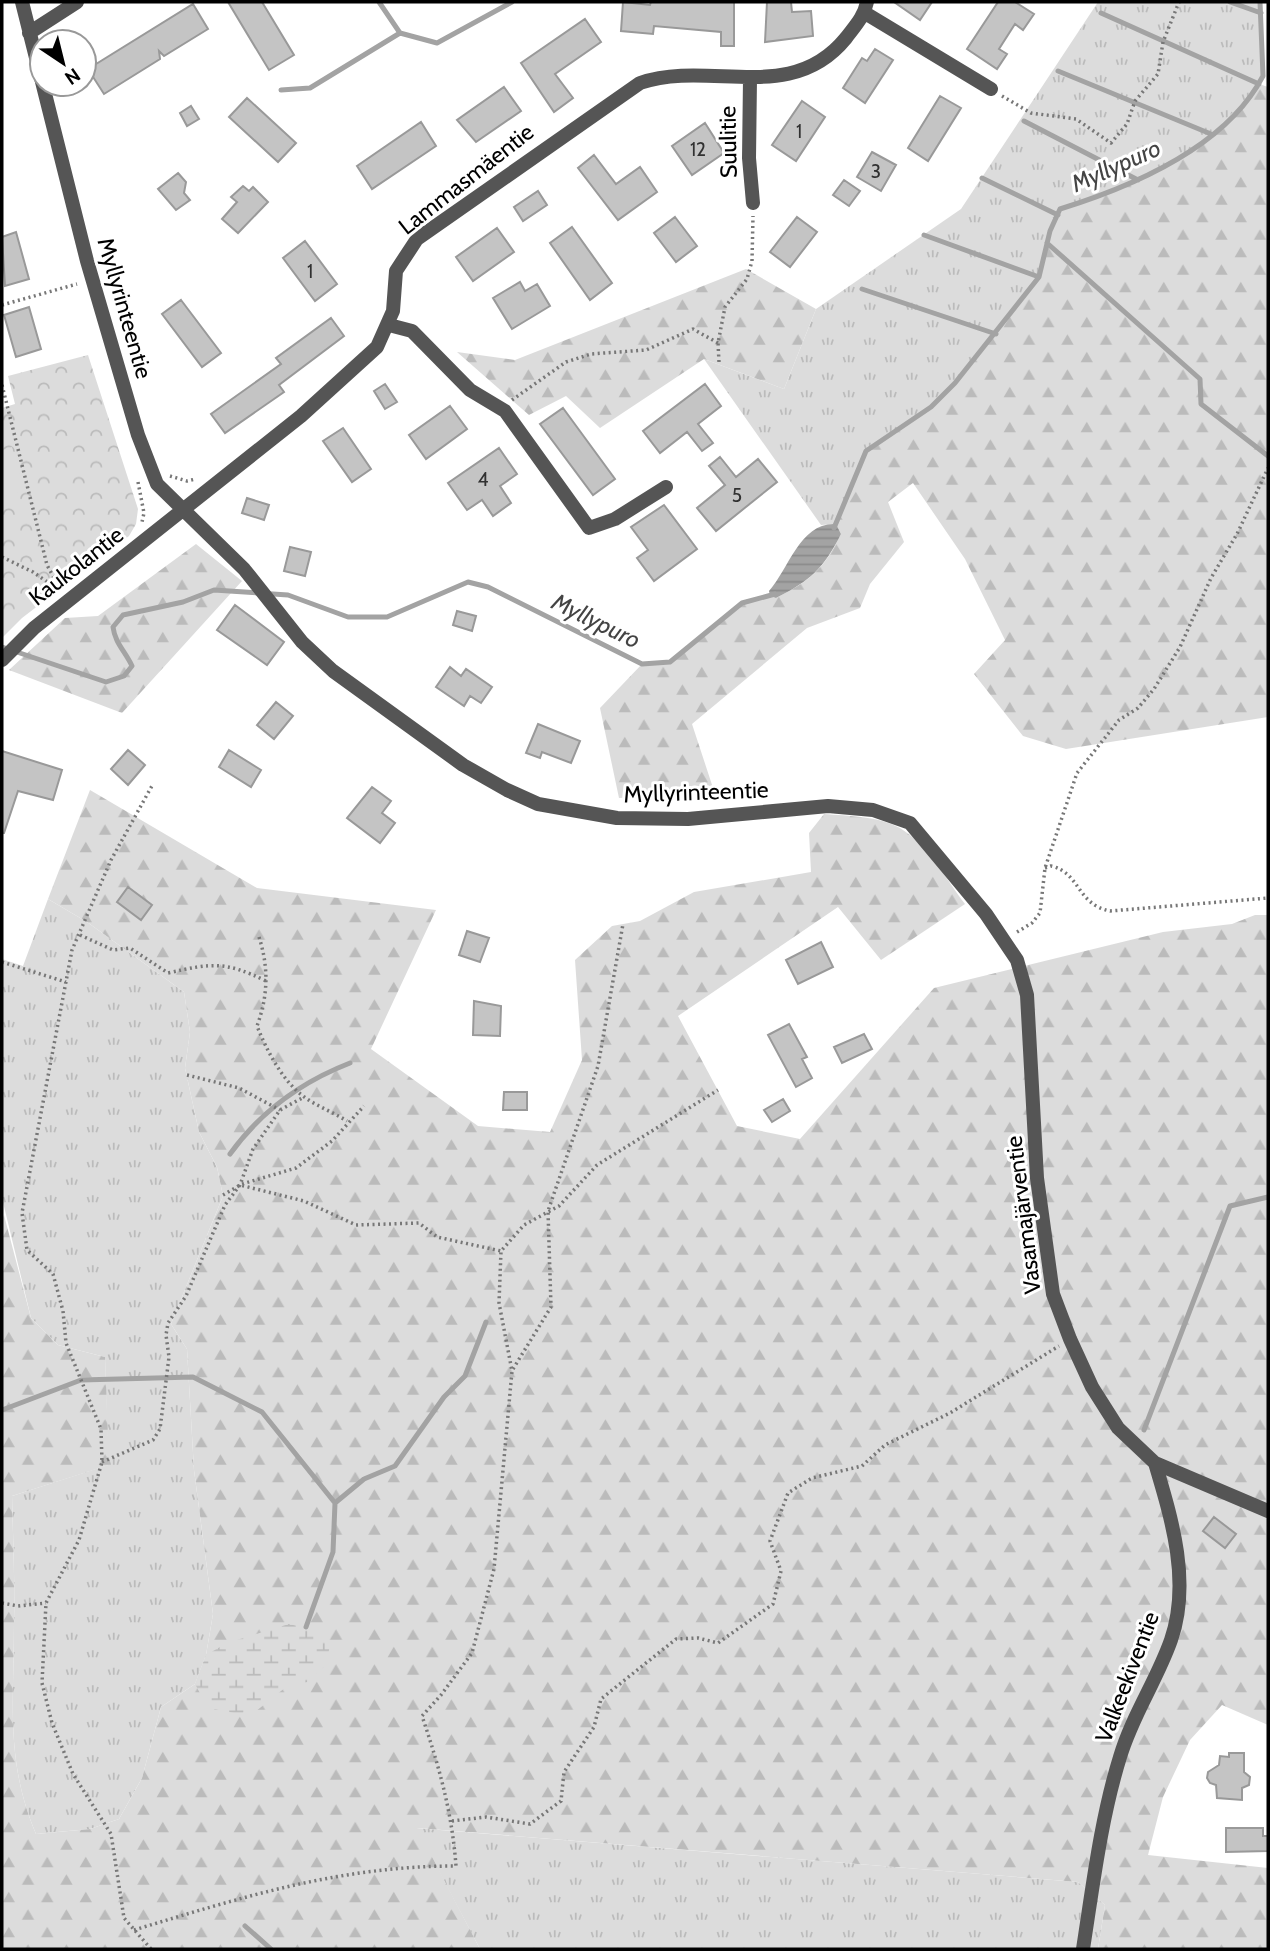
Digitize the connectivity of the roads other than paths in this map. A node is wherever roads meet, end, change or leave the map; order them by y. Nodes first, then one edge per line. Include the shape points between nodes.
1 (22, 2) edge
2 (77, 2) edge
3 (866, 8) edge
4 (37, 28) edge
5 (28, 29) edge
6 (750, 79) junction
7 (991, 89) road end
8 (46, 98) edge
9 (753, 203) road end
10 (389, 325) junction
11 (666, 487) dead end
12 (181, 511) junction
13 (2, 660) edge
14 (1005, 939) joint
15 (1155, 1463) junction
16 (1268, 1511) edge
17 (1083, 1949) edge

1 - 5 street, Myllyrinteentie
2 - 4 street
3 - 6 street, Lammasmäentie via 834,52 813,68
3 - 7 street
6 - 9 street, Suulitie
6 - 10 street, Lammasmäentie via 664,75 640,83 554,141 417,239 396,271
8 - 12 street, Myllyrinteentie via 138,435 157,484
10 - 11 street via 412,331 470,390 505,411 589,528 615,519
10 - 12 street, Lammasmäentie via 377,347 320,399
12 - 13 street, Kaukolantie via 34,628
12 - 14 street, Myllyrinteentie via 259,586 302,642 333,671 463,765 507,790 538,804 617,818 688,819 828,806 893,815 910,823 927,841
14 - 15 street, Vasamajärventie via 1027,995 1037,1178 1053,1294 1092,1387 1118,1428
15 - 16 street, Vasamajärventie
15 - 17 street, Valkeekiventie via 1180,1576 1176,1619 1127,1732 1096,1863

